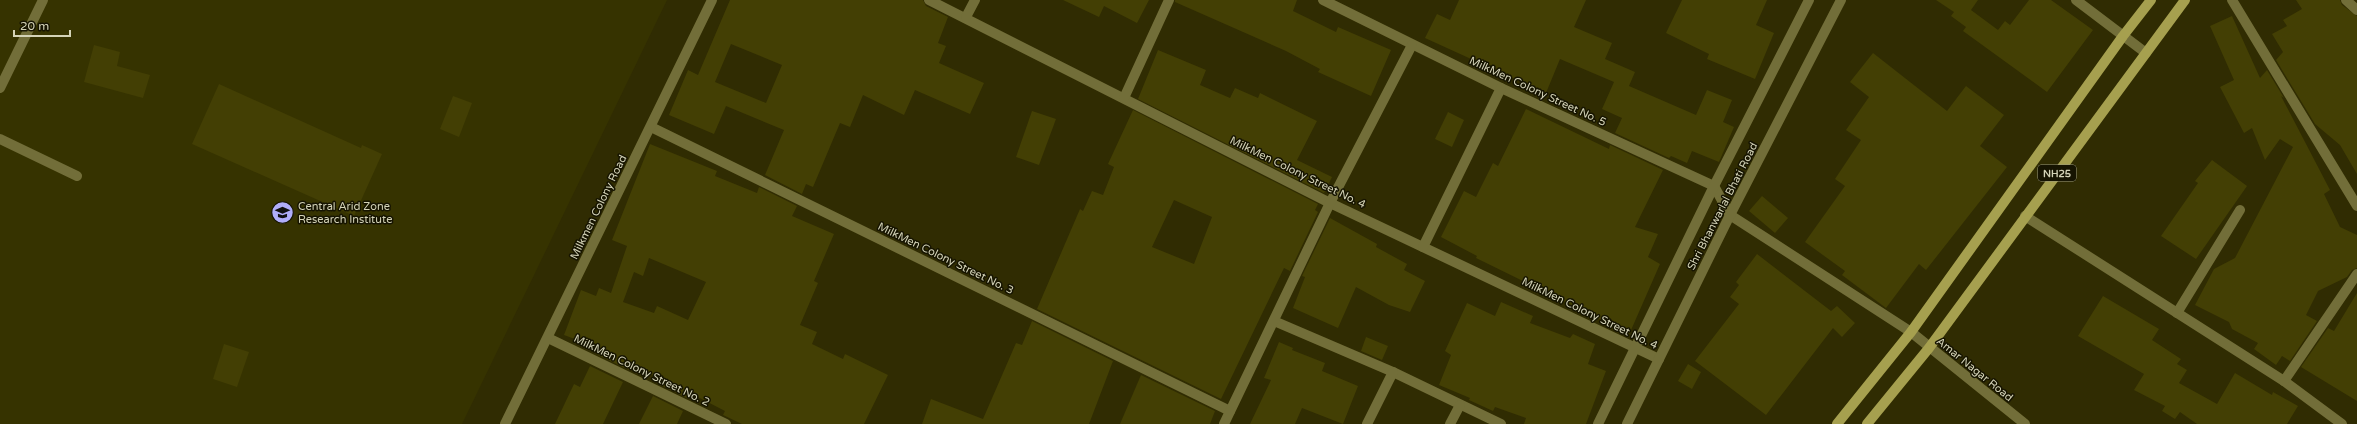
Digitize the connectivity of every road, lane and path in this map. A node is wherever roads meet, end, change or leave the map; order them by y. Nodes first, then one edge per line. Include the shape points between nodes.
1 (43, 0) edge
2 (712, 0) edge
3 (929, 0) edge
4 (975, 0) edge
5 (1169, 0) edge
6 (1323, 0) edge
7 (1809, 0) edge
8 (1841, 0) edge
9 (2076, 0) edge
10 (2151, 0) edge
11 (2185, 0) edge
12 (2232, 0) edge
13 (2346, 0) edge
14 (2357, 10) edge
15 (966, 17) junction
16 (2123, 36) junction
17 (1412, 46) junction
18 (2146, 53) junction
19 (0, 88) edge
20 (1501, 88) junction
21 (1124, 98) junction
22 (651, 127) junction
23 (0, 139) edge
24 (77, 176) dead end
25 (1714, 186) junction
26 (1330, 203) junction
27 (2357, 206) edge
28 (2240, 210) dead end
29 (1730, 215) junction
30 (2025, 216) junction
31 (1423, 247) junction
32 (2357, 274) edge
33 (2177, 313) junction
34 (1274, 321) junction
35 (1911, 332) junction
36 (548, 338) junction
37 (1634, 347) junction
38 (1929, 348) junction
39 (1659, 359) junction
40 (1393, 372) junction
41 (2284, 381) junction
42 (1460, 405) junction
43 (1230, 410) junction
44 (505, 424) edge
45 (726, 424) edge
46 (1224, 424) edge
47 (1367, 424) edge
48 (1450, 424) edge
49 (1501, 424) edge
50 (1598, 424) edge
51 (1627, 424) edge
52 (1837, 424) edge
53 (1867, 424) edge
54 (2024, 424) edge
55 (2342, 424) edge

1 - 19 street
2 - 22 street, Milkmen Colony Road
3 - 15 street, MilkMen Colony Street No. 4
4 - 15 street
5 - 21 street
6 - 17 street, MilkMen Colony Street No. 5
7 - 25 street, Shri Bhanwarlal Bhati Road
8 - 29 street, Shri Bhanwarlal Bhati Road
9 - 16 street
10 - 16 main road, NH25
11 - 18 main road, NH25
12 - 27 street
13 - 14 street
15 - 21 street, MilkMen Colony Street No. 4
16 - 18 street
16 - 35 main road, NH25
17 - 20 street, MilkMen Colony Street No. 5
17 - 26 street
18 - 30 main road, NH25
20 - 25 street, MilkMen Colony Street No. 5
20 - 31 street
21 - 26 street, MilkMen Colony Street No. 4
22 - 36 street, Milkmen Colony Road
22 - 43 street, MilkMen Colony Street No. 3
23 - 24 street
25 - 29 street
25 - 37 street, Shri Bhanwarlal Bhati Road
26 - 31 street, MilkMen Colony Street No. 4
26 - 34 street
28 - 33 street
29 - 35 street, Amar Nagar Road
29 - 39 street, Shri Bhanwarlal Bhati Road
30 - 33 street
30 - 38 main road, NH25
31 - 37 street, MilkMen Colony Street No. 4
32 - 41 street
33 - 41 street
34 - 40 street
34 - 43 street
35 - 38 street, Amar Nagar Road
35 - 52 main road, NH25
36 - 44 street, Milkmen Colony Road
36 - 45 street, MilkMen Colony Street No. 2
37 - 39 street, MilkMen Colony Street No. 4
37 - 50 street, Shri Bhanwarlal Bhati Road
38 - 53 main road, NH25
38 - 54 street, Amar Nagar Road
39 - 51 street, Shri Bhanwarlal Bhati Road
40 - 42 street
40 - 47 street
41 - 55 street
42 - 48 street
42 - 49 street
43 - 46 street

